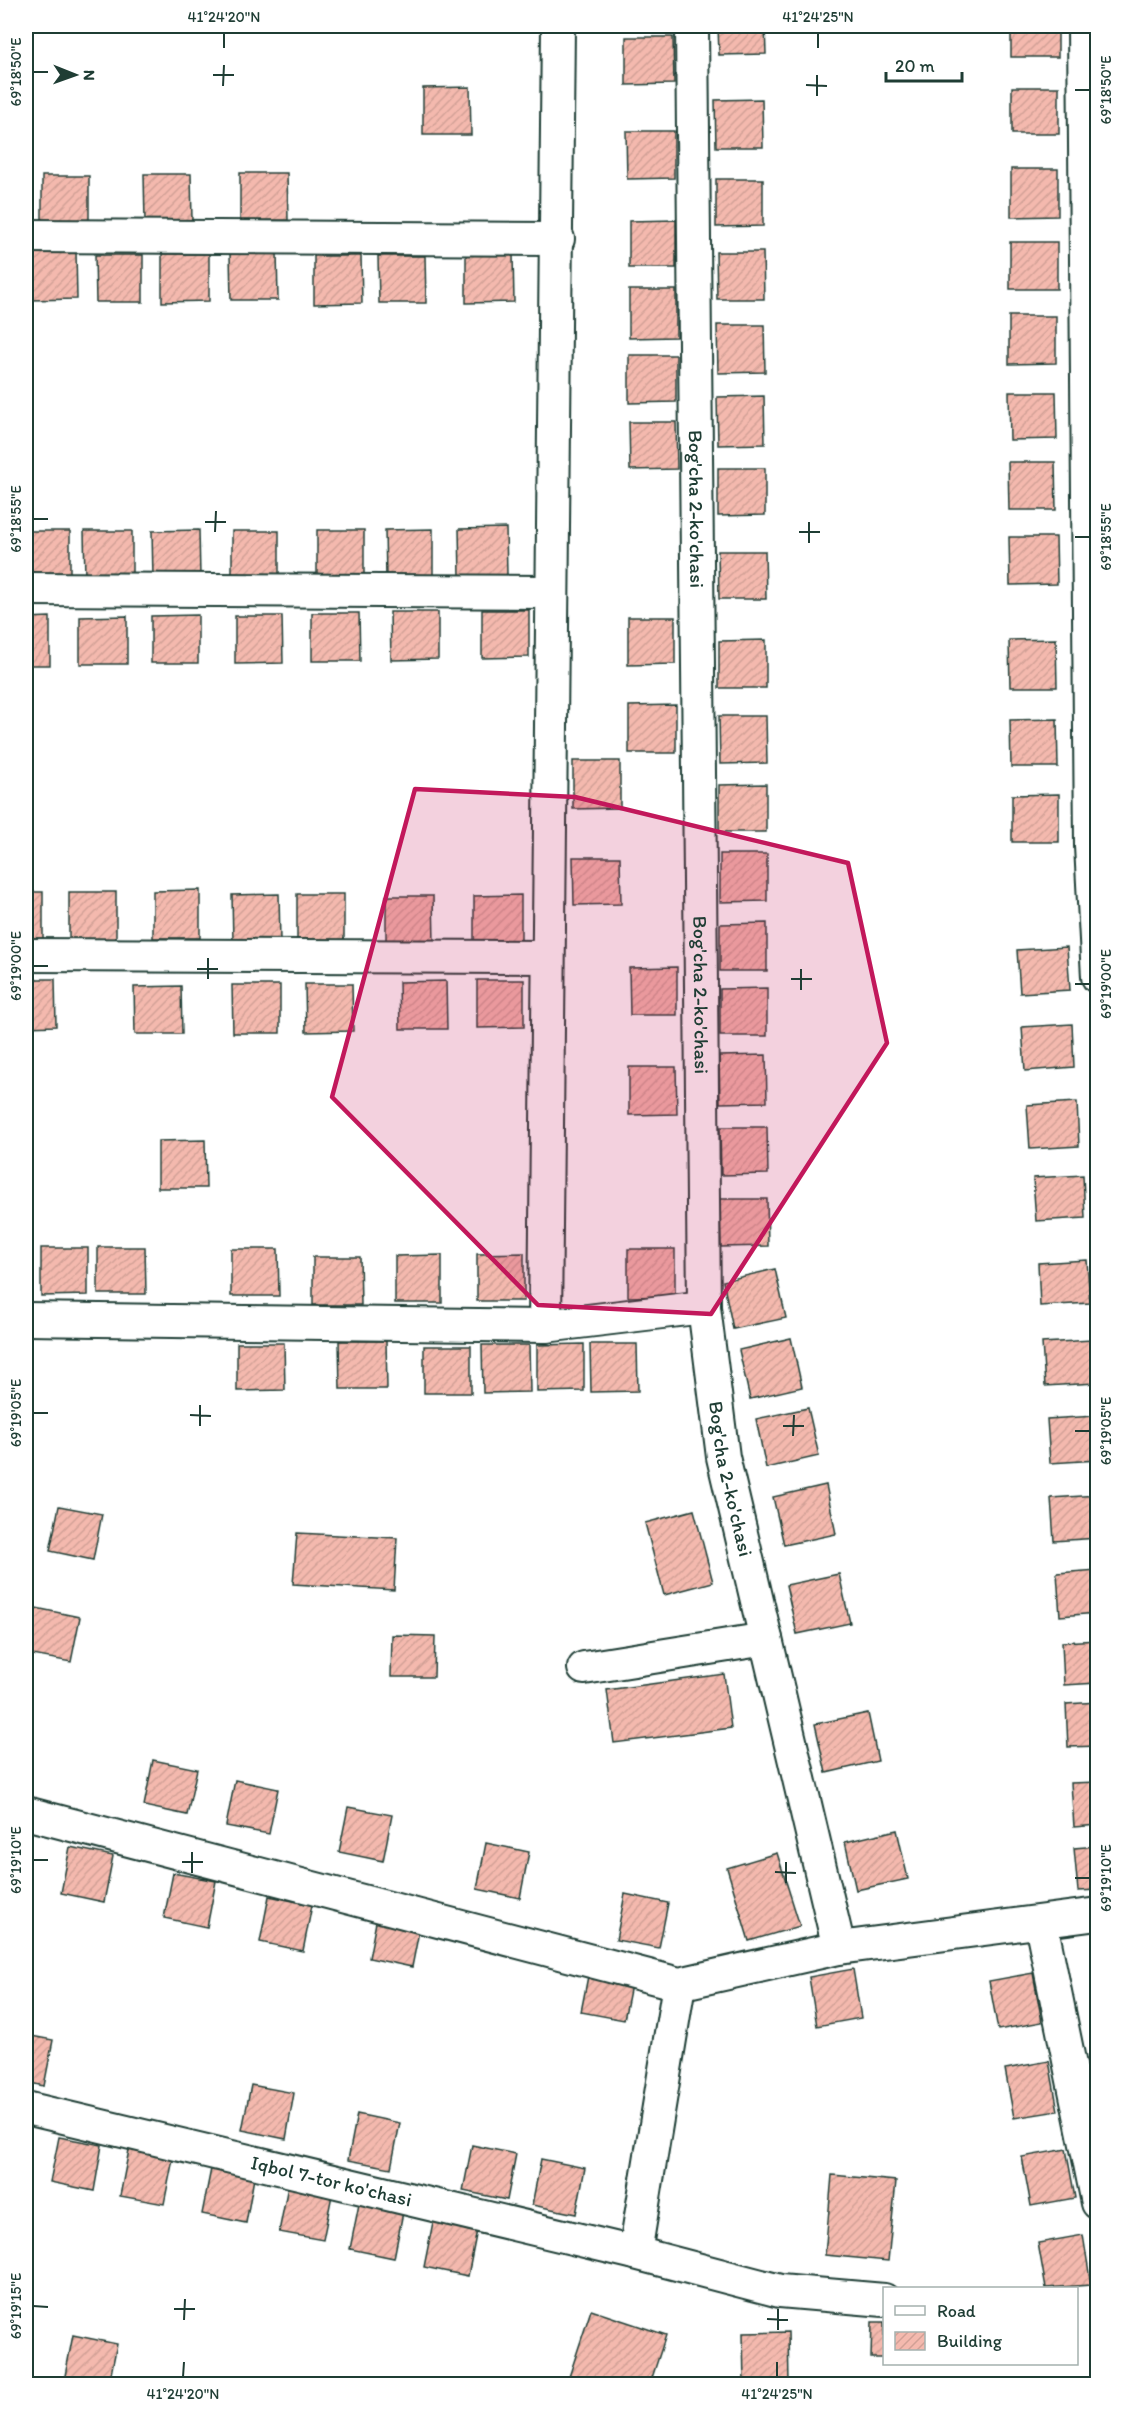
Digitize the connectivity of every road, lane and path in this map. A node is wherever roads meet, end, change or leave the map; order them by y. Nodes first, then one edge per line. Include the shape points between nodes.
1 (558, 26) edge
2 (692, 26) edge
3 (1084, 26) edge
4 (26, 236) edge
5 (558, 239) junction
6 (26, 589) edge
7 (552, 592) junction
8 (26, 955) edge
9 (548, 957) junction
10 (1098, 977) edge
11 (704, 1307) junction
12 (26, 1323) edge
13 (545, 1326) junction
14 (766, 1639) junction
15 (584, 1668) dead end
16 (26, 1813) edge
17 (1098, 1914) edge
18 (1041, 1923) junction
19 (839, 1948) junction
20 (679, 1984) junction
21 (26, 2108) edge
22 (1098, 2203) edge
23 (635, 2253) junction
24 (883, 2300) edge

1 - 5 street
2 - 11 street, Bog'cha 2-ko'chasi
3 - 10 street via 1092,846
4 - 5 street
5 - 7 street
6 - 7 street
7 - 9 street
8 - 9 street
9 - 13 street
11 - 13 street
11 - 14 street, Bog'cha 2-ko'chasi via 723,1457
12 - 13 street
14 - 15 street
14 - 19 street, Bog'cha 2-ko'chasi
16 - 20 street
17 - 18 street
18 - 19 street
18 - 22 street
19 - 20 street
20 - 23 street
21 - 23 street, Iqbol 7-tor ko'chasi
23 - 24 street, Iqbol 7-tor ko'chasi via 780,2291

